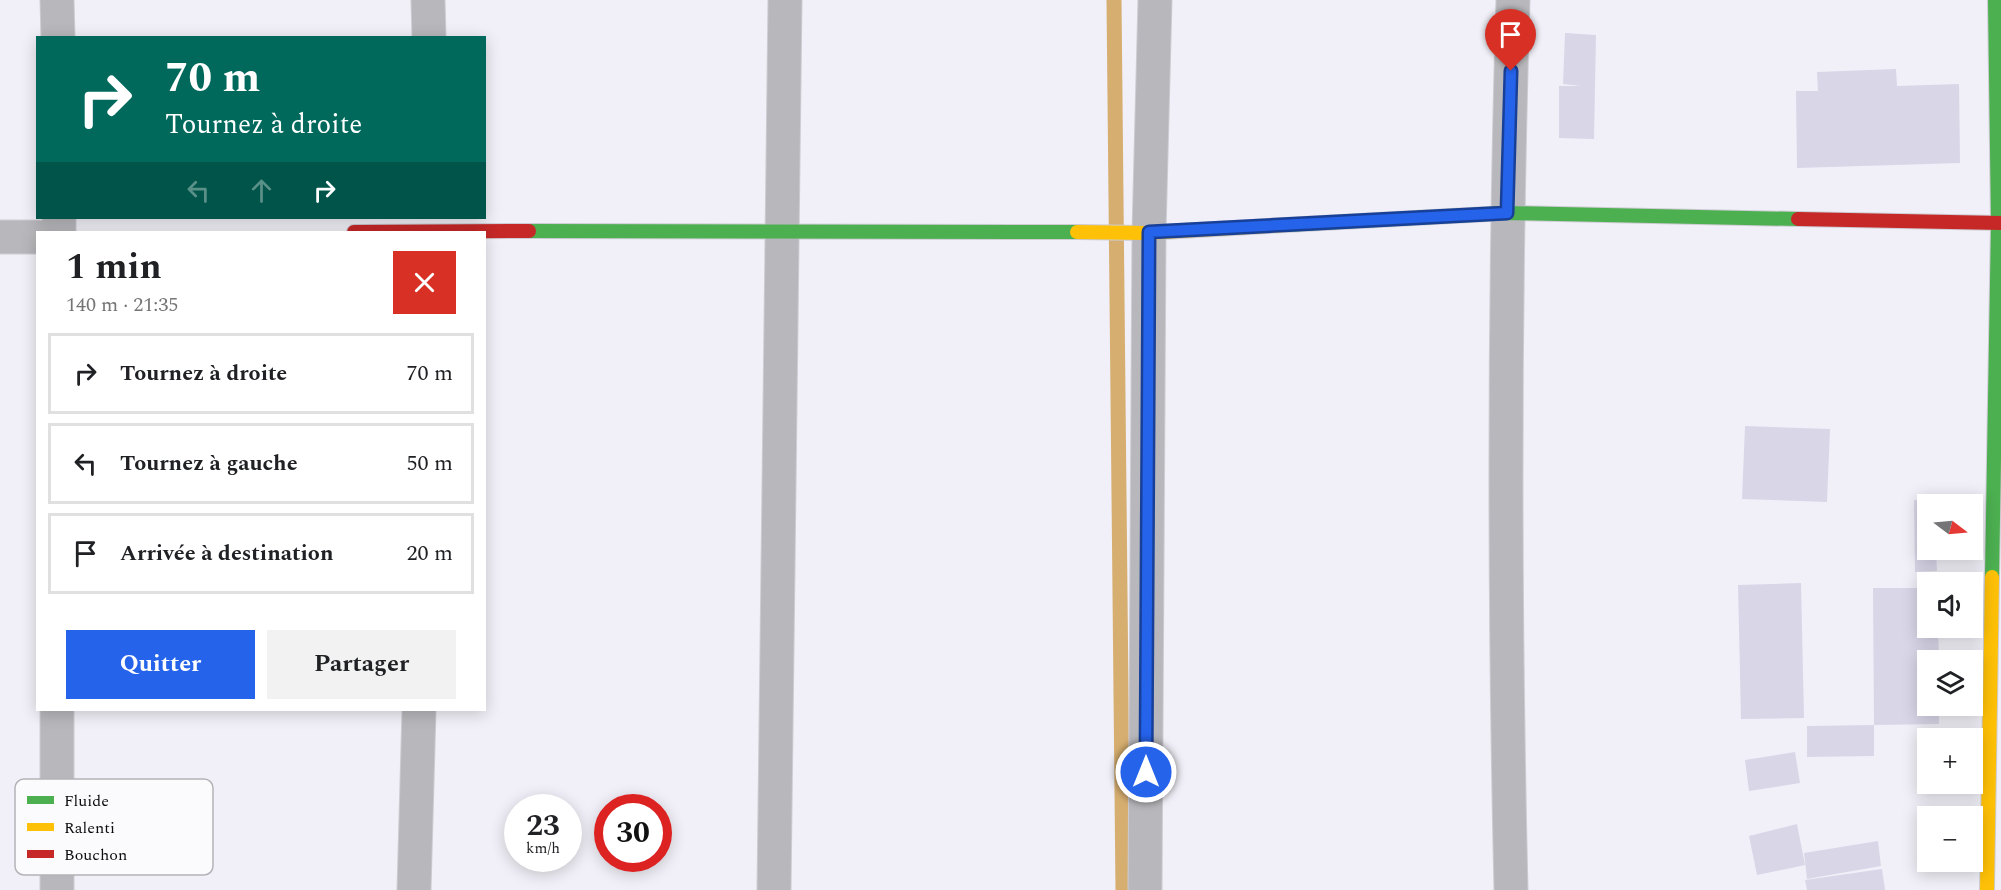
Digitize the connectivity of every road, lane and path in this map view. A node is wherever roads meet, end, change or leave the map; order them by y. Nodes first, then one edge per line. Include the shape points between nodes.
1 (57, 0) edge
2 (428, 0) edge
3 (785, 0) edge
4 (1155, 0) edge
5 (1513, 0) edge
6 (1995, 0) edge
7 (58, 36) edge
8 (429, 36) edge
9 (1507, 213) junction
10 (2000, 223) edge
11 (432, 227) edge
12 (780, 230) junction
13 (370, 231) edge
14 (1147, 232) junction
15 (0, 237) edge
16 (36, 237) edge
17 (57, 711) edge
18 (419, 711) edge
19 (57, 779) edge
20 (414, 890) edge
21 (774, 890) edge
22 (1145, 890) edge
23 (1510, 890) edge
24 (1987, 890) edge

1 - 7 street
2 - 8 street
3 - 12 street
4 - 14 street
5 - 9 street
6 - 10 street
9 - 10 street
9 - 14 street
9 - 23 street
10 - 24 street
11 - 12 street
11 - 13 street
12 - 14 street
12 - 21 street
14 - 22 street
15 - 16 street
17 - 19 street
18 - 20 street

